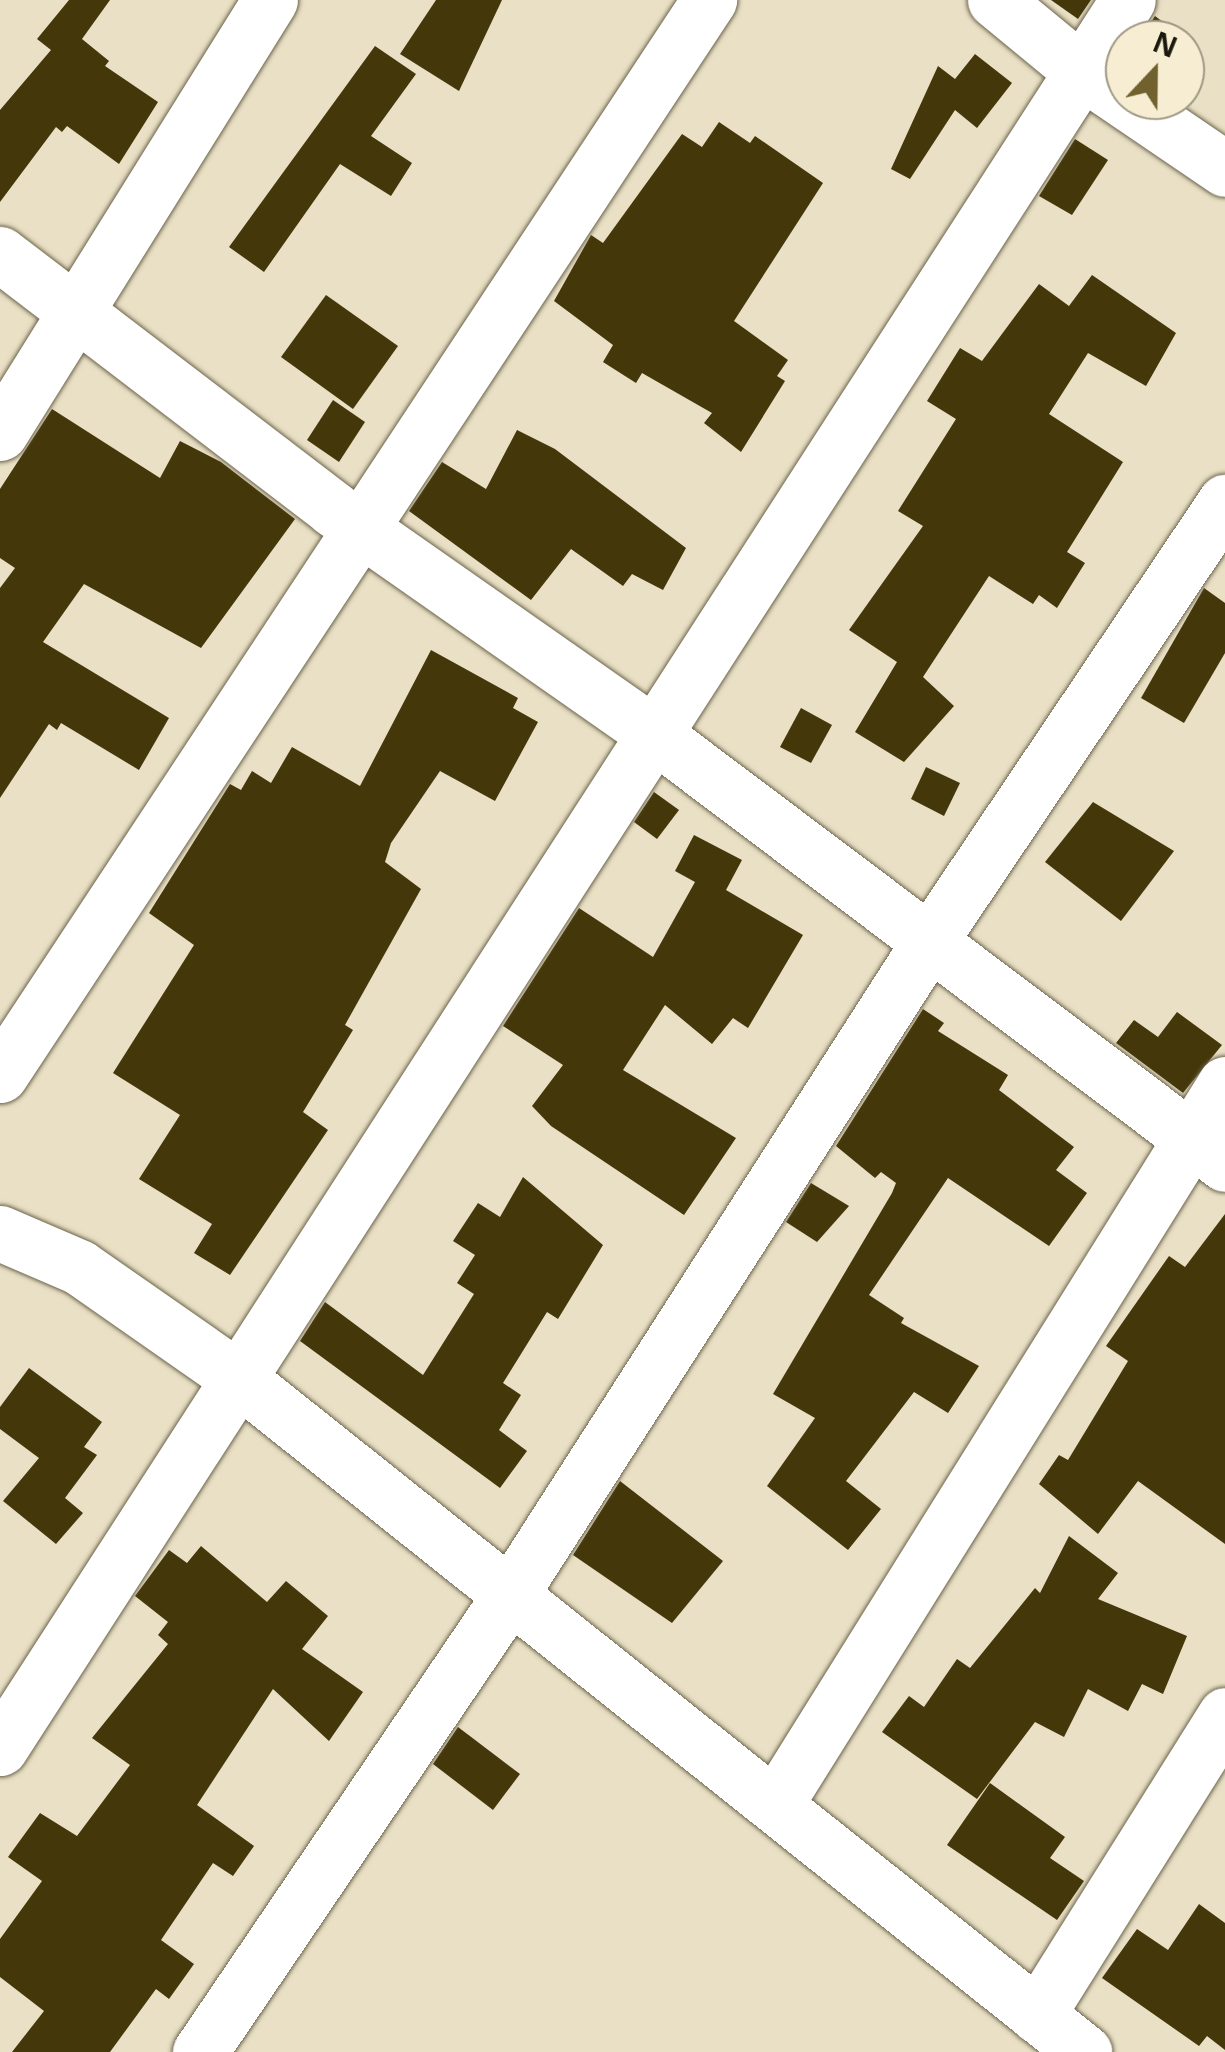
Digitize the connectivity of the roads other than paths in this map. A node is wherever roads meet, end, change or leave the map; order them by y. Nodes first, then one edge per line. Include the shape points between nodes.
1 (270, 0) edge
2 (708, 0) edge
3 (995, 0) edge
4 (1128, 0) edge
5 (1081, 71) junction
6 (1225, 169) edge
7 (0, 254) edge
8 (79, 314) junction
9 (0, 433) edge
10 (1225, 502) edge
11 (358, 527) junction
12 (651, 732) junction
13 (931, 939) junction
14 (0, 1075) edge
15 (1225, 1084) edge
16 (1208, 1151) edge
17 (0, 1233) edge
18 (238, 1378) junction
19 (510, 1595) junction
20 (1225, 1715) edge
21 (0, 1748) edge
22 (774, 1806) junction
23 (1037, 2014) junction
24 (200, 2052) edge
25 (1084, 2052) edge

1 - 8 street
2 - 11 street
3 - 5 street
4 - 5 street
5 - 6 street
5 - 12 street
7 - 8 street
8 - 9 street
8 - 11 street
10 - 13 street
11 - 12 street
11 - 14 street
12 - 13 street
12 - 18 street
13 - 16 street
13 - 19 street
15 - 16 street
16 - 22 street
17 - 18 street via 78,1267
18 - 19 street
18 - 21 street
19 - 22 street
19 - 24 street
20 - 23 street
22 - 23 street
23 - 25 street

